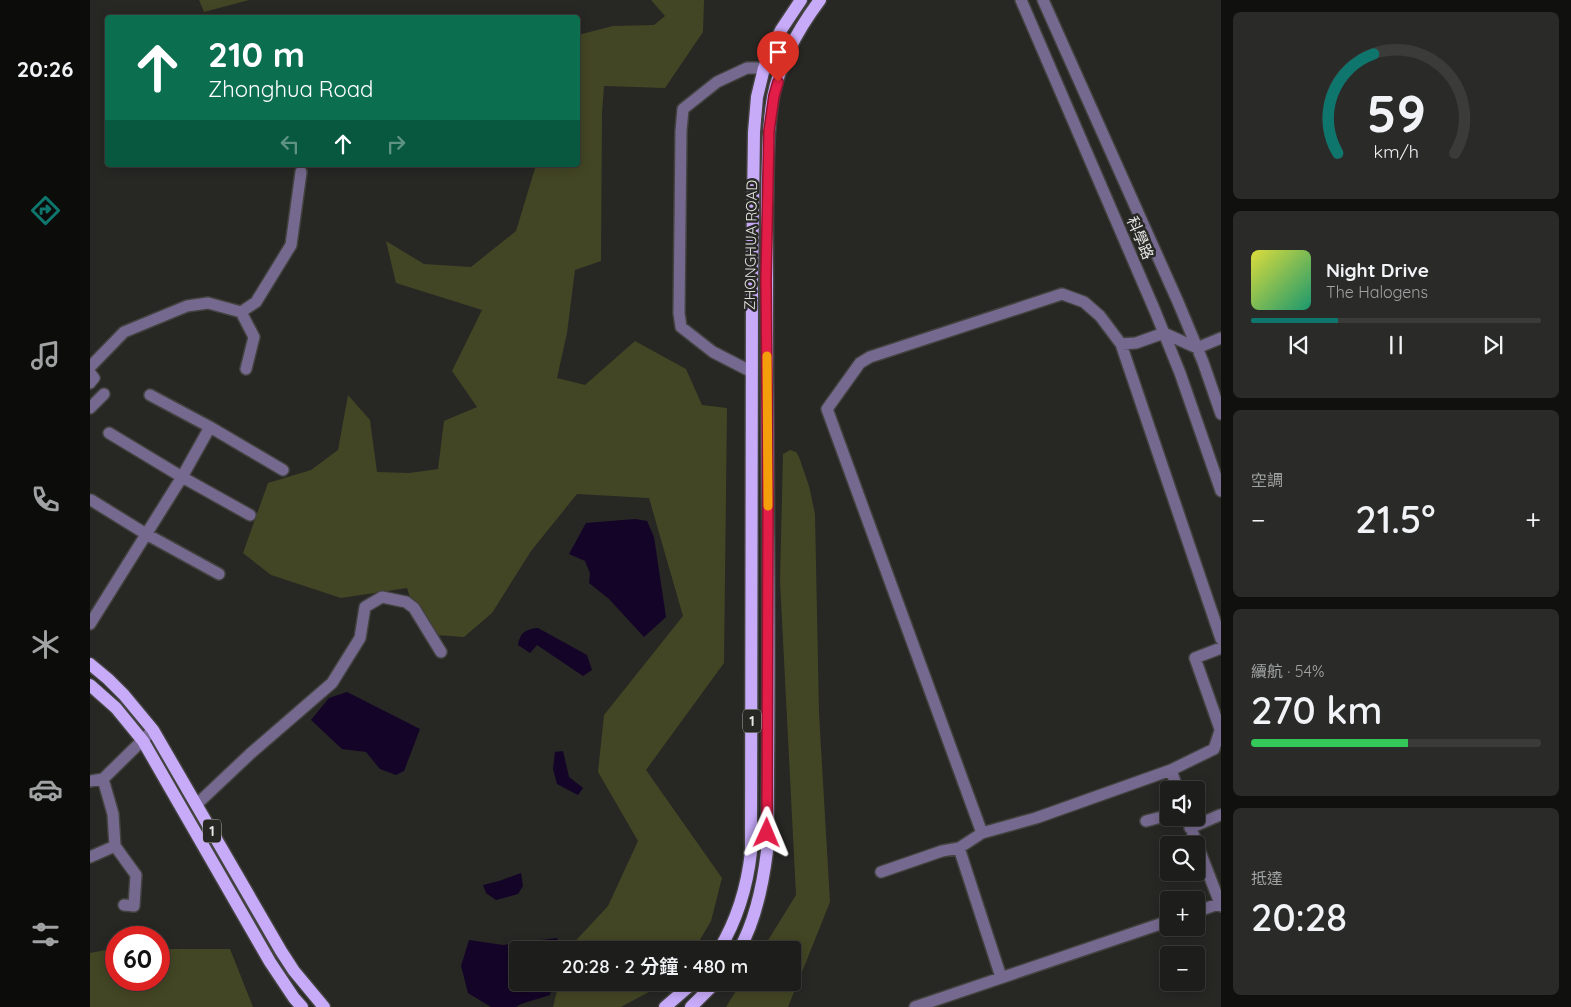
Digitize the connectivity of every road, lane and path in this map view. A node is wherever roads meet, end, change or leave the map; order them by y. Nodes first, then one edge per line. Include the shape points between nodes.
1 (801, 0) edge
2 (820, 0) edge
3 (1021, 0) edge
4 (1044, 0) edge
5 (764, 68) junction
6 (302, 172) dead end
7 (753, 214) junction
8 (767, 214) junction
9 (241, 312) junction
10 (1164, 333) junction
11 (1221, 338) edge
12 (1121, 344) junction
13 (1197, 348) junction
14 (90, 367) edge
15 (246, 369) dead end
16 (752, 372) junction
17 (90, 373) edge
18 (90, 383) edge
19 (752, 388) junction
20 (767, 389) junction
21 (104, 394) dead end
22 (150, 395) dead end
23 (90, 408) edge
24 (1221, 414) edge
25 (210, 427) junction
26 (109, 433) dead end
27 (284, 470) dead end
28 (182, 477) junction
29 (1221, 491) edge
30 (91, 500) dead end
31 (250, 515) dead end
32 (146, 534) junction
33 (218, 574) dead end
34 (90, 624) edge
35 (1221, 639) edge
36 (1221, 648) edge
37 (441, 652) dead end
38 (90, 664) edge
39 (90, 685) edge
40 (1220, 729) edge
41 (154, 730) junction
42 (143, 741) junction
43 (1172, 770) junction
44 (103, 779) junction
45 (90, 781) edge
46 (1175, 781) edge
47 (197, 804) junction
48 (1220, 815) edge
49 (1160, 817) edge
50 (1205, 819) edge
51 (1146, 821) dead end
52 (1190, 826) edge
53 (982, 833) junction
54 (115, 846) junction
55 (959, 848) junction
56 (90, 856) edge
57 (881, 872) dead end
58 (1221, 904) edge
59 (124, 905) dead end
60 (1205, 909) edge
61 (1160, 924) edge
62 (724, 941) edge
63 (743, 941) edge
64 (287, 959) junction
65 (274, 969) junction
66 (1001, 977) junction
67 (684, 991) edge
68 (707, 991) edge
69 (943, 1002) edge
70 (302, 1007) edge
71 (324, 1007) edge
72 (665, 1007) edge
73 (690, 1007) edge
74 (915, 1007) edge

1 - 5 main road, ZHONGHUA ROAD / 1 via 781,30
2 - 8 main road, ZHONGHUA ROAD / 1 via 789,52 774,96 769,131
3 - 10 street, 科學路
4 - 13 street, 科學路
5 - 7 main road, ZHONGHUA ROAD / 1 via 754,132
5 - 16 street via 747,68 717,82 684,109 682,132 681,327 713,352
6 - 9 street via 291,245 256,302
7 - 8 street
7 - 16 main road, ZHONGHUA ROAD / 1
8 - 20 main road, ZHONGHUA ROAD / 1
9 - 14 street via 208,302 187,306 124,332
9 - 15 street via 254,337
10 - 12 street via 1136,343
10 - 13 street
10 - 29 street, 科學路
11 - 13 street
12 - 35 street
12 - 53 street via 1100,316 1084,302 1062,294 870,357 860,363 827,409
13 - 24 street, 科學路
16 - 19 main road, ZHONGHUA ROAD / 1
17 - 18 street via 94,378
19 - 20 street
19 - 62 main road, ZHONGHUA ROAD / 1 via 749,872 741,903
20 - 63 main road, ZHONGHUA ROAD / 1 via 767,851 755,911
21 - 23 street
22 - 25 street
25 - 27 street
25 - 28 street
26 - 28 street
28 - 31 street
28 - 32 street
30 - 32 street
32 - 33 street
32 - 34 street
36 - 40 street via 1195,658
37 - 47 street via 414,608 406,602 382,597 365,607 360,638 332,683
38 - 41 main road, 1 via 108,678
39 - 42 main road, 1 via 116,708
40 - 43 street via 1214,749
41 - 42 street
41 - 47 main road, 1
42 - 44 street
42 - 65 main road, 1
43 - 46 street
43 - 53 street via 1036,818
44 - 45 street
44 - 54 street via 112,814
47 - 64 main road, 1
48 - 50 street
49 - 51 street
52 - 58 street
53 - 55 street
54 - 56 street
54 - 59 street via 136,875 134,906
55 - 57 street
55 - 66 street
58 - 60 street
61 - 66 street
64 - 65 main road
64 - 71 main road, 1
65 - 70 main road, 1
66 - 69 street
67 - 72 main road
68 - 73 main road
69 - 74 street

